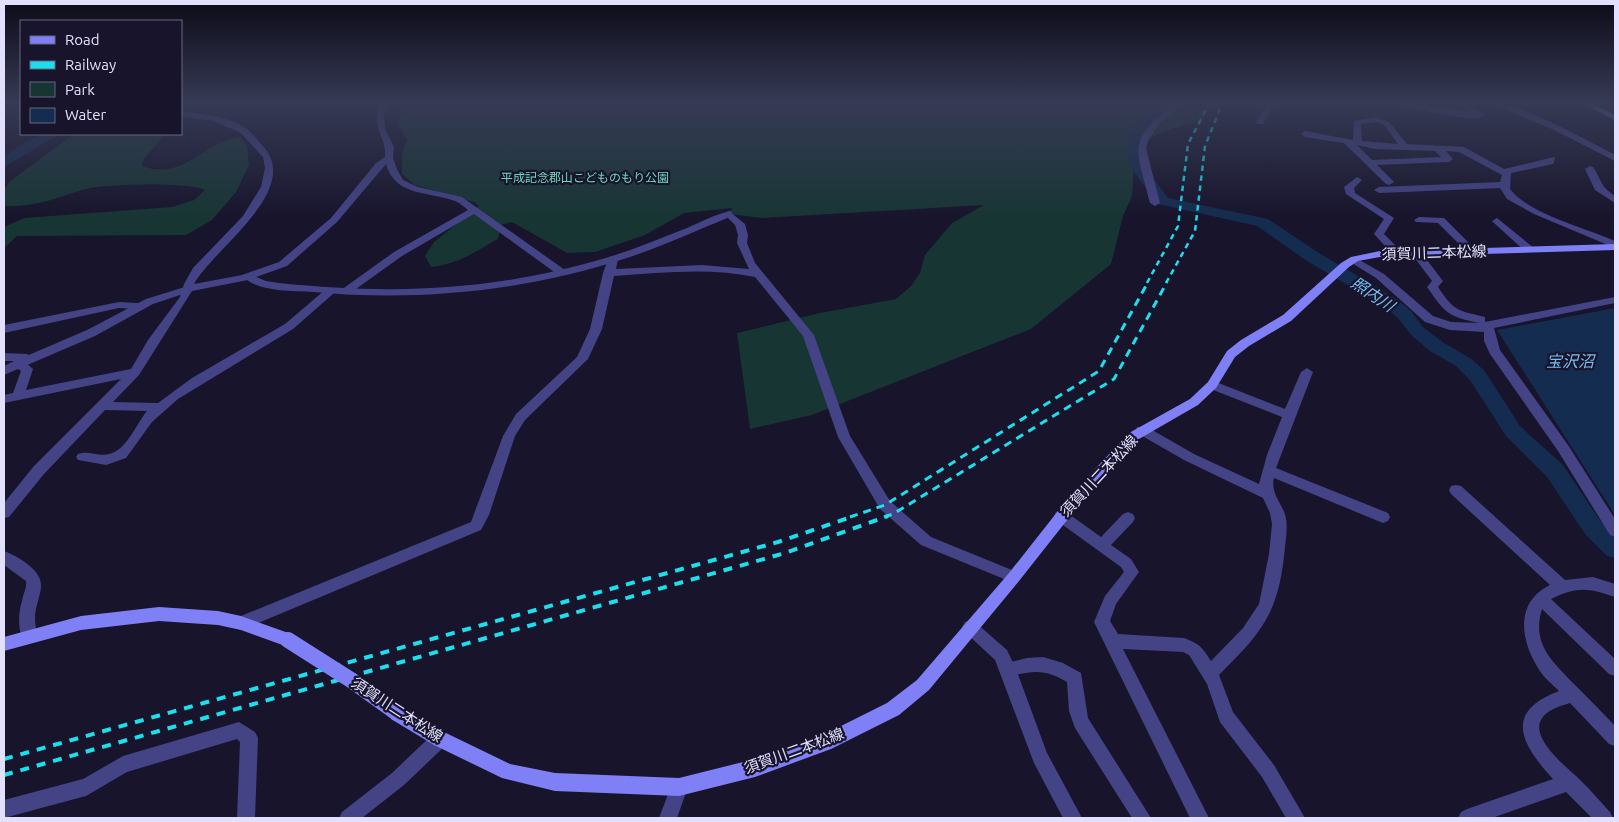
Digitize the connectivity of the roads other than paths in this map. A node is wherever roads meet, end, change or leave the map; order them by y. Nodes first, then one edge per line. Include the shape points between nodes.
1 (254, 142) edge
2 (388, 142) edge
3 (1143, 142) edge
4 (1348, 142) edge
5 (1354, 142) edge
6 (1402, 142) edge
7 (1585, 142) edge
8 (1358, 143) joint
9 (1404, 146) junction
10 (1437, 148) junction
11 (389, 158) junction
12 (1615, 158) edge
13 (1551, 159) dead end
14 (1369, 163) junction
15 (1590, 169) dead end
16 (1503, 172) junction
17 (1357, 180) dead end
18 (1389, 182) dead end
19 (1504, 185) junction
20 (1379, 190) dead end
21 (1615, 200) edge
22 (1155, 203) dead end
23 (474, 210) junction
24 (1419, 220) dead end
25 (1497, 221) dead end
26 (1615, 246) edge
27 (1530, 250) junction
28 (1473, 252) junction
29 (1416, 253) junction
30 (1398, 254) junction
31 (613, 258) junction
32 (1344, 266) junction
33 (561, 272) junction
34 (608, 273) junction
35 (757, 274) junction
36 (249, 277) junction
37 (188, 289) junction
38 (329, 292) junction
39 (345, 292) junction
40 (1615, 300) edge
41 (137, 306) junction
42 (1489, 325) junction
43 (4, 329) edge
44 (4, 357) edge
45 (22, 360) junction
46 (4, 371) edge
47 (135, 372) junction
48 (1307, 372) dead end
49 (1212, 385) junction
50 (18, 396) junction
51 (4, 399) edge
52 (104, 406) junction
53 (161, 407) junction
54 (1288, 415) junction
55 (1142, 430) junction
56 (83, 457) dead end
57 (1270, 471) junction
58 (1456, 490) dead end
59 (1268, 494) junction
60 (4, 513) edge
61 (1061, 516) junction
62 (1383, 517) dead end
63 (1128, 518) dead end
64 (1615, 531) edge
65 (1101, 546) junction
66 (4, 557) edge
67 (1014, 577) junction
68 (1564, 587) junction
69 (1615, 591) edge
70 (1541, 599) junction
71 (241, 623) junction
72 (970, 628) junction
73 (29, 636) junction
74 (1113, 641) junction
75 (4, 644) edge
76 (1008, 669) junction
77 (1615, 669) edge
78 (1210, 673) junction
79 (1572, 694) junction
80 (1615, 738) edge
81 (440, 739) junction
82 (1570, 782) junction
83 (679, 787) junction
84 (4, 809) edge
85 (246, 818) edge
86 (348, 818) edge
87 (668, 818) edge
88 (1072, 818) edge
89 (1142, 818) edge
90 (1200, 818) edge
91 (1296, 818) edge
92 (1467, 818) edge
93 (1604, 818) edge

1 - 37 street via 267,156 270,168 266,187 243,223 197,270
2 - 11 street
3 - 22 street
4 - 14 street
5 - 8 street
6 - 9 street
7 - 12 street
8 - 9 street
9 - 10 street
10 - 14 street via 1449,159
10 - 16 street via 1464,150
11 - 23 street via 392,170 405,185 459,199
11 - 36 street via 379,165 334,220 289,260 279,267
13 - 16 street via 1550,162
14 - 18 street
15 - 21 street via 1598,188
16 - 19 street via 1508,176
17 - 30 street via 1349,187 1351,194 1389,218 1379,234
19 - 20 street
19 - 26 street via 1508,194 1519,203
23 - 33 street
23 - 39 street via 398,254
24 - 28 street via 1441,220
25 - 27 street
26 - 27 main road, 須賀川二本松線
27 - 28 main road, 須賀川二本松線
28 - 29 main road, 須賀川二本松線
29 - 30 main road, 須賀川二本松線
29 - 42 street via 1438,281 1432,287 1444,306 1460,317
30 - 32 main road, 須賀川二本松線 via 1372,255
31 - 33 street
31 - 34 street
31 - 35 street via 729,214 740,224 742,243
32 - 42 street via 1374,272 1429,319 1450,326
32 - 49 main road, 須賀川二本松線 via 1287,318 1231,354
33 - 39 street via 452,290
34 - 35 street via 711,269
34 - 71 street via 596,329 582,359 520,417 509,436 476,526
35 - 67 street via 808,335 844,437 885,504 926,541
36 - 37 street
36 - 38 street via 265,283
37 - 41 street
37 - 47 street
38 - 39 street
38 - 53 street via 293,322 205,374
40 - 42 street
41 - 43 street via 119,305
41 - 45 street via 90,334
42 - 64 street via 1494,350 1563,448
44 - 45 street
45 - 46 street
45 - 50 street via 27,370
47 - 50 street
47 - 52 street
48 - 54 street via 1301,392
49 - 54 street
49 - 55 main road, 須賀川二本松線 via 1194,402
50 - 51 street
52 - 53 street
52 - 60 street via 39,470
53 - 56 street via 118,456 106,460
54 - 57 street
55 - 59 street via 1189,457
55 - 61 main road, 須賀川二本松線 via 1104,466
57 - 59 street via 1266,486
57 - 62 street
58 - 68 street
59 - 78 street via 1280,522 1267,606 1241,641
61 - 65 street
61 - 67 main road, 須賀川二本松線
63 - 65 street
65 - 74 street via 1126,563 1132,572 1110,601 1102,622
66 - 73 street via 33,579
67 - 72 main road, 須賀川二本松線
68 - 69 street via 1578,582
68 - 70 street via 1547,592
70 - 77 street
70 - 79 street via 1534,606 1530,622 1533,641 1543,664
71 - 73 main road, 須賀川二本松線 via 218,618 131,615
71 - 81 main road, 須賀川二本松線, bridge via 288,640 397,714
72 - 76 street via 1001,655
72 - 83 main road, 須賀川二本松線 via 923,685 894,709 825,743 755,768
73 - 75 main road, 須賀川二本松線
74 - 78 street via 1184,645 1195,650
74 - 90 street via 1118,657
76 - 88 street via 1040,757
76 - 89 street via 1043,663 1062,669 1075,678 1077,712 1081,722
78 - 91 street via 1226,716 1268,771
79 - 80 street
79 - 82 street via 1535,714 1530,730 1543,754
81 - 83 main road, 須賀川二本松線 via 508,772 555,782
81 - 86 street via 398,779
82 - 92 street
82 - 93 street
83 - 87 street
84 - 85 street via 86,786 123,765 239,730 249,738

